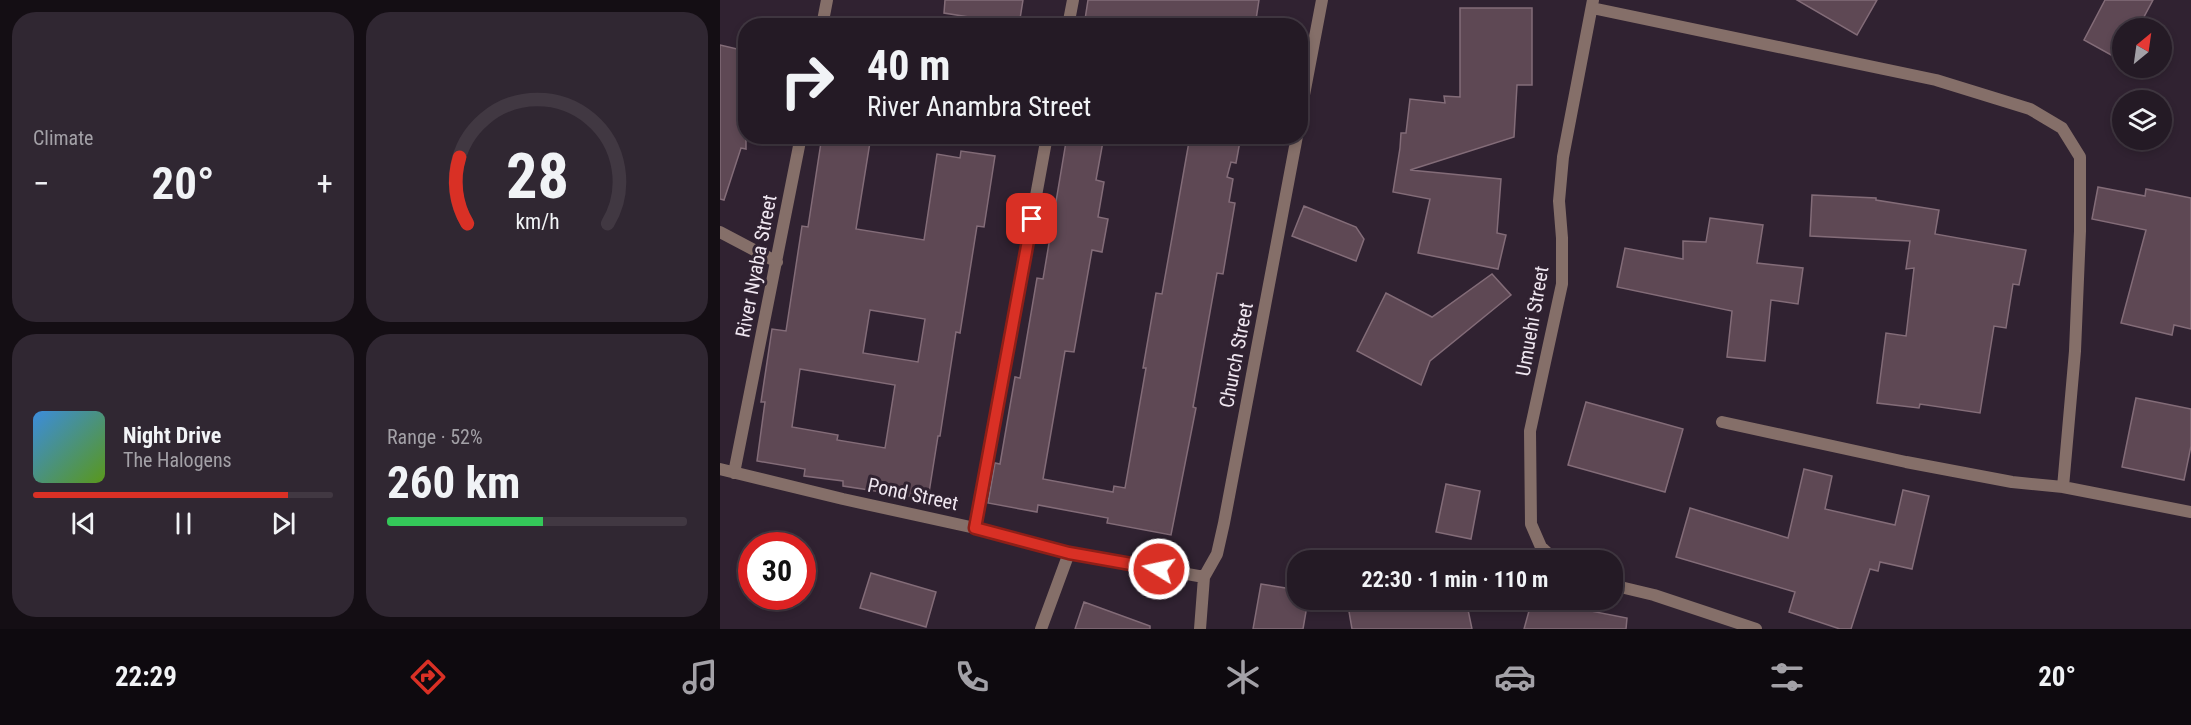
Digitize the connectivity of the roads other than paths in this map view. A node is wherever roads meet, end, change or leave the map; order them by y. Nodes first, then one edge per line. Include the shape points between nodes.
1 (827, 0) edge
2 (1073, 0) edge
3 (1322, 0) edge
4 (1592, 4) edge
5 (824, 18) edge
6 (1070, 18) edge
7 (1308, 74) edge
8 (799, 144) edge
9 (1046, 144) edge
10 (1295, 144) edge
11 (720, 232) edge
12 (777, 262) junction
13 (1722, 422) dead end
14 (720, 469) edge
15 (734, 472) junction
16 (2063, 487) junction
17 (2191, 512) edge
18 (975, 528) junction
19 (1544, 550) edge
20 (1069, 553) junction
21 (1204, 577) junction
22 (1623, 588) edge
23 (1041, 629) edge
24 (1200, 629) edge
25 (1756, 629) edge

1 - 5 street
2 - 6 street
3 - 7 street
4 - 16 street, Umuehi Street via 1936,80 2030,109 2061,128 2080,157 2075,351
4 - 19 street, Umuehi Street via 1558,201 1562,284 1530,431 1531,524
8 - 12 street, River Nyaba Street
9 - 18 street
10 - 21 street, Church Street via 1224,523 1217,554
11 - 12 street
12 - 15 street, River Nyaba Street
13 - 16 street via 1906,462 2012,482
14 - 15 street, Pond Street
15 - 18 street, Pond Street
16 - 17 street
18 - 20 street, Pond Street
20 - 21 street, Pond Street
20 - 23 street
21 - 24 street
22 - 25 street

